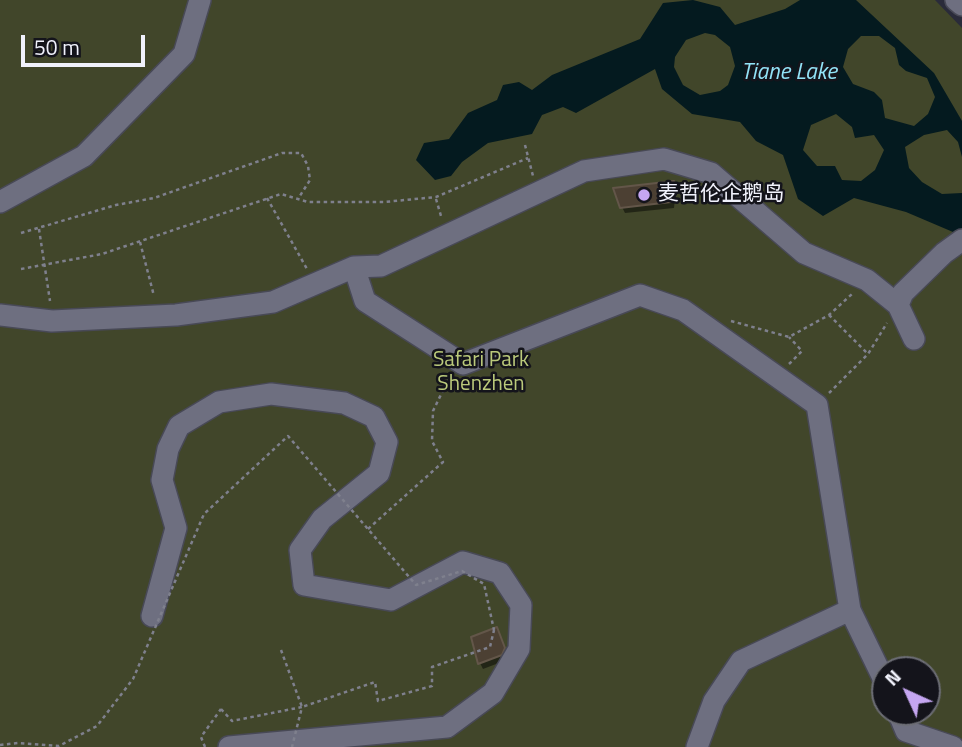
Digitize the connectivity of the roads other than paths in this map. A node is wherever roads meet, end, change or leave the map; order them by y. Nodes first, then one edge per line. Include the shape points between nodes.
1 (200, 0) edge
2 (956, 0) edge
3 (962, 5) edge
4 (0, 202) edge
5 (962, 240) edge
6 (354, 267) junction
7 (898, 305) junction
8 (0, 315) edge
9 (914, 339) dead end
10 (849, 610) junction
11 (152, 616) dead end
12 (872, 656) edge
13 (904, 726) edge
14 (229, 747) edge
15 (697, 747) edge
16 (953, 747) edge

1 - 4 street via 184,54 84,156
2 - 3 street
5 - 7 street via 903,293
6 - 7 street via 381,266 584,171 664,159 711,173 804,253 867,280
6 - 8 street via 273,302 160,316 52,321
6 - 10 street via 365,301 463,364 640,296 683,310 817,405
7 - 9 street
10 - 12 street
10 - 15 street via 741,661 714,701
11 - 14 street via 176,528 162,480 168,449 179,426 219,401 271,394 344,403 374,417 387,442 379,472 323,519 300,550 304,585 391,600 463,562 499,573 521,605 519,649 493,693 447,727
13 - 16 street via 906,731

